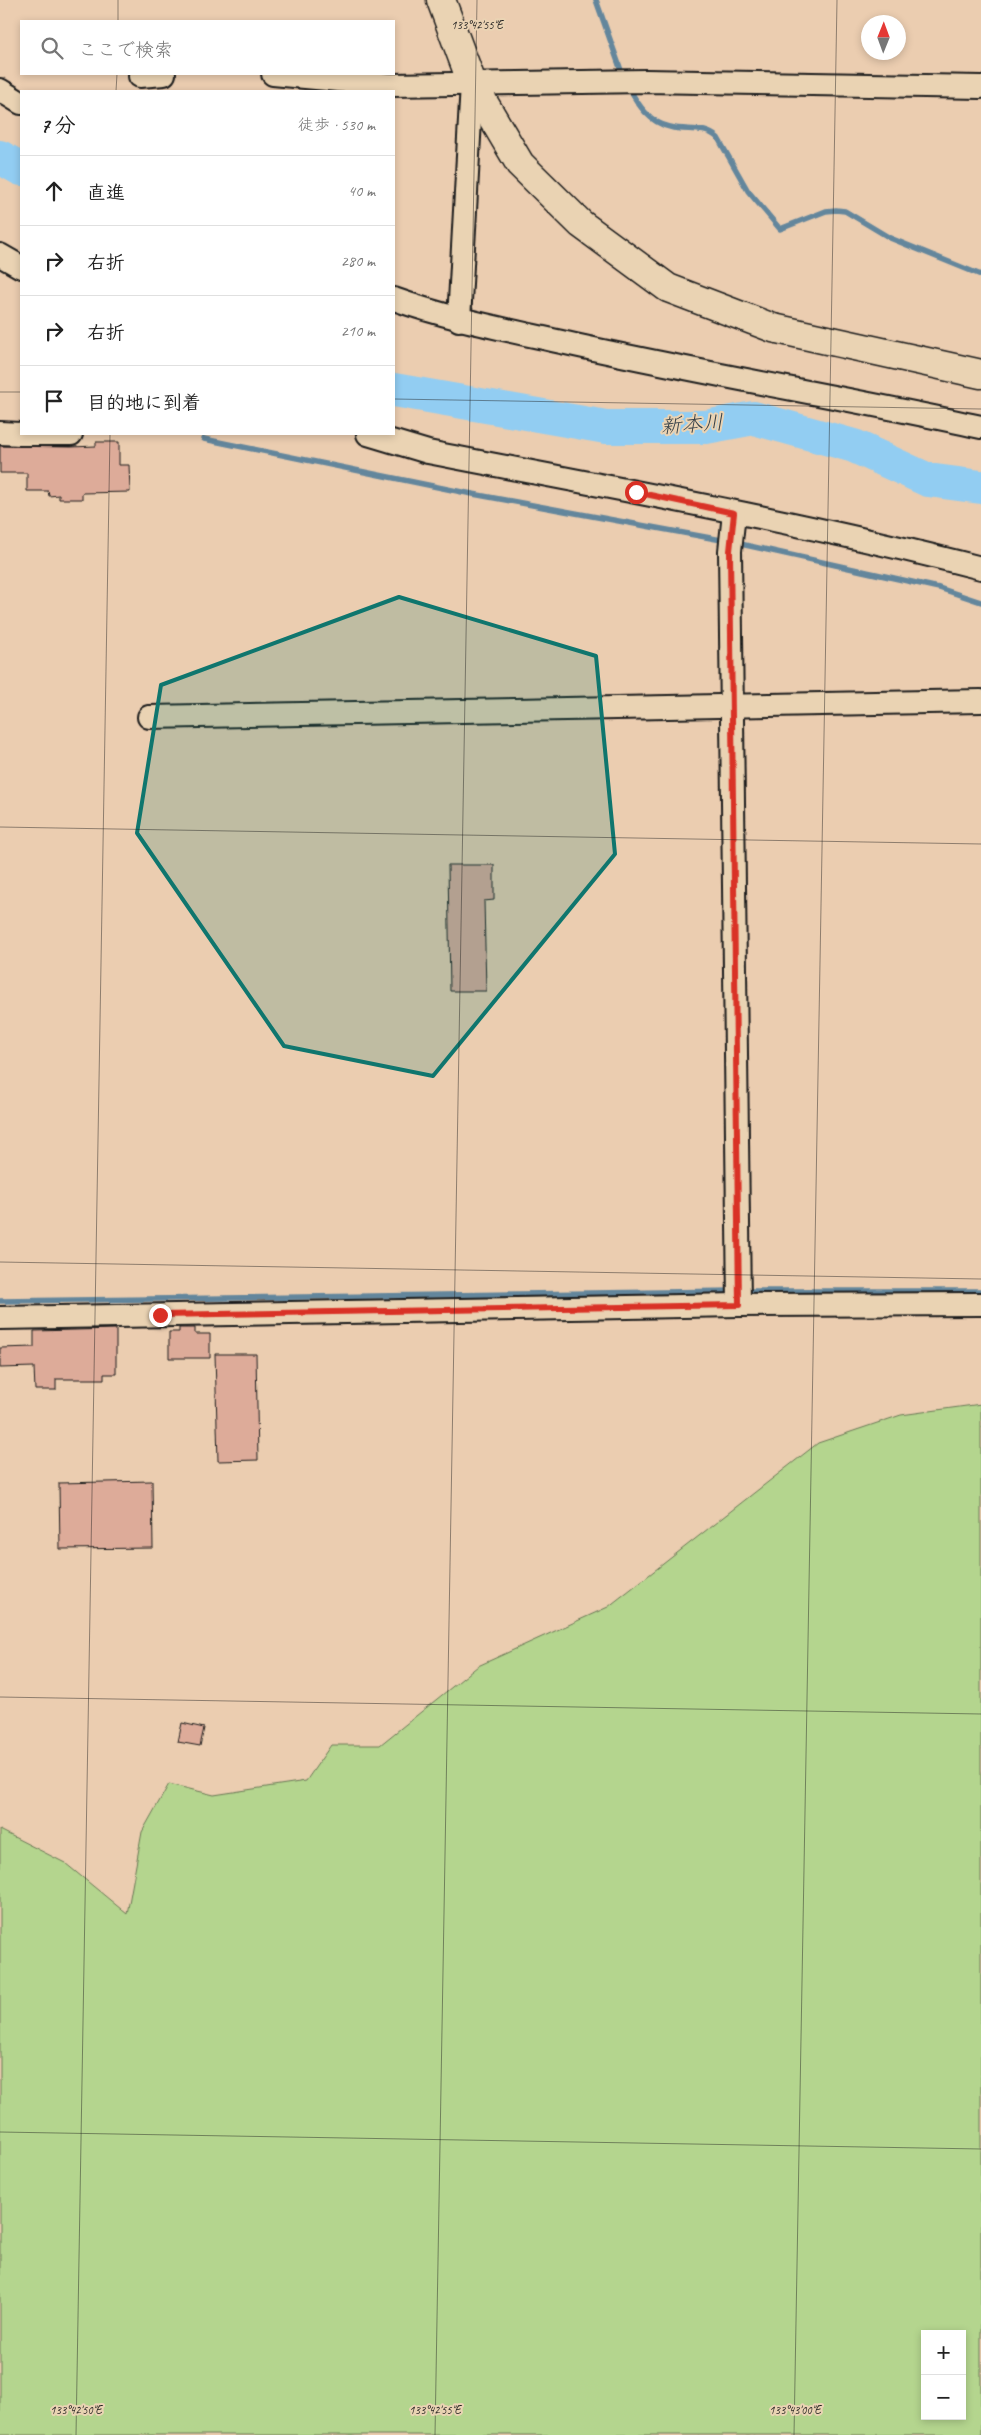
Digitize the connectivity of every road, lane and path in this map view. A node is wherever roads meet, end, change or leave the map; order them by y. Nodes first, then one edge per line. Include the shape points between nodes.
1 (441, 0) edge
2 (152, 75) edge
3 (285, 75) edge
4 (140, 76) dead end
5 (472, 83) junction
6 (981, 87) edge
7 (0, 90) edge
8 (20, 102) edge
9 (0, 255) edge
10 (20, 267) edge
11 (395, 299) edge
12 (459, 320) junction
13 (981, 374) edge
14 (981, 427) edge
15 (0, 433) edge
16 (20, 434) edge
17 (371, 435) edge
18 (734, 513) junction
19 (981, 568) edge
20 (981, 701) edge
21 (731, 704) junction
22 (149, 717) dead end
23 (981, 1304) edge
24 (739, 1305) junction
25 (0, 1318) edge

1 - 5 street
2 - 4 street
3 - 5 street via 391,84
5 - 6 street
5 - 12 street
5 - 13 street via 520,164 580,224 668,288 772,328
7 - 8 street
9 - 10 street
11 - 12 street
12 - 14 street via 617,355
15 - 16 street
17 - 18 street via 428,452
18 - 19 street
18 - 21 street via 730,551
20 - 21 street
21 - 22 street
21 - 24 street
23 - 24 street
24 - 25 street

